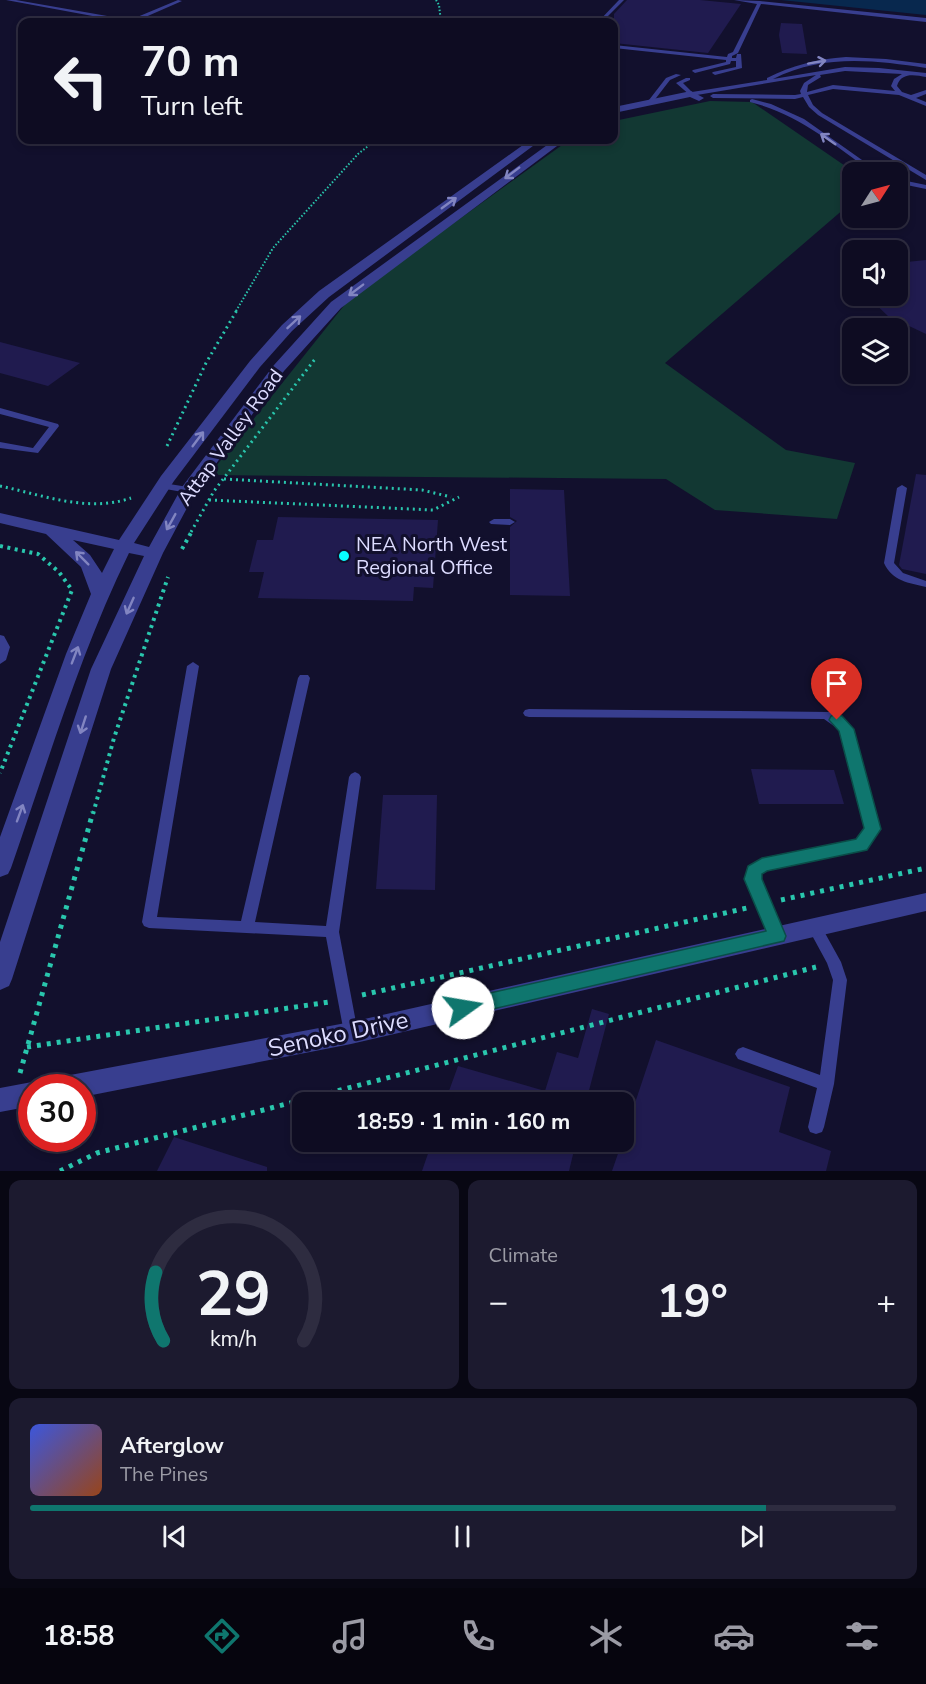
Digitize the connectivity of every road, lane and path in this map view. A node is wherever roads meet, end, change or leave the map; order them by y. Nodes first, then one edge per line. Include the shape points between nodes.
1 (8, 0) edge
2 (436, 0) edge
3 (622, 0) edge
4 (736, 0) edge
5 (180, 1) edge
6 (760, 2) junction
7 (109, 18) edge
8 (140, 18) edge
9 (441, 18) edge
10 (604, 18) edge
11 (926, 20) edge
12 (618, 47) edge
13 (735, 53) junction
14 (729, 59) junction
15 (739, 60) junction
16 (926, 66) edge
17 (695, 71) dead end
18 (826, 72) junction
19 (908, 73) junction
20 (678, 75) dead end
21 (706, 75) dead end
22 (926, 75) edge
23 (688, 79) dead end
24 (763, 82) junction
25 (926, 92) edge
26 (900, 93) junction
27 (804, 94) junction
28 (695, 96) junction
29 (725, 96) junction
30 (909, 98) junction
31 (651, 101) junction
32 (926, 104) edge
33 (618, 109) edge
34 (618, 116) edge
35 (371, 144) edge
36 (530, 144) edge
37 (555, 144) edge
38 (861, 162) edge
39 (926, 178) edge
40 (908, 183) edge
41 (926, 187) edge
42 (317, 355) dead end
43 (255, 364) junction
44 (279, 368) junction
45 (0, 411) edge
46 (0, 445) edge
47 (223, 479) junction
48 (165, 483) junction
49 (902, 488) dead end
50 (188, 490) junction
51 (451, 497) dead end
52 (459, 497) dead end
53 (209, 500) junction
54 (0, 518) edge
55 (494, 522) dead end
56 (510, 522) dead end
57 (50, 530) junction
58 (0, 546) edge
59 (124, 546) junction
60 (181, 550) dead end
61 (154, 553) junction
62 (170, 569) dead end
63 (926, 584) edge
64 (100, 594) junction
65 (0, 639) edge
66 (0, 660) edge
67 (193, 666) dead end
68 (304, 678) dead end
69 (529, 713) dead end
70 (0, 773) edge
71 (356, 777) dead end
72 (0, 868) edge
73 (926, 868) edge
74 (926, 902) edge
75 (764, 904) junction
76 (247, 927) junction
77 (815, 928) junction
78 (332, 932) junction
79 (777, 936) junction
80 (834, 962) junction
81 (0, 979) edge
82 (344, 999) junction
83 (351, 1033) junction
84 (27, 1047) junction
85 (743, 1054) dead end
86 (96, 1082) edge
87 (826, 1084) junction
88 (15, 1097) edge
89 (816, 1127) dead end
90 (60, 1171) edge

1 - 7 lane
2 - 9 path
3 - 10 lane
4 - 6 lane
5 - 8 lane
6 - 11 lane
6 - 13 lane
12 - 14 lane
13 - 14 lane
13 - 15 lane via 741,55
14 - 15 lane
14 - 17 lane via 726,64
15 - 21 lane via 737,69
24 -> 16 lane via 788,69 836,59
18 - 19 lane via 861,68
18 - 24 lane
18 - 27 lane via 806,84
19 - 22 lane
19 - 26 lane via 896,80 894,86
20 - 31 lane via 668,79
23 - 28 lane via 679,83
24 - 28 lane
25 - 30 lane
26 - 27 lane via 833,87
26 - 30 lane
27 - 29 lane via 785,98
27 - 39 lane via 820,114
28 - 29 lane
28 - 31 street
28 - 34 street
38 -> 29 lane via 794,116 764,103
30 - 32 lane
31 - 33 street
35 - 48 path via 273,248 206,363 159,462
43 -> 36 street, Attap Valley Road via 324,294
37 -> 44 street, Attap Valley Road via 336,305
40 - 41 lane
42 - 47 path
43 - 44 street
48 -> 43 street, Attap Valley Road
44 - 50 street, Attap Valley Road
45 - 46 lane via 55,426 35,451
47 - 51 path via 422,490
47 - 53 path
48 - 50 lane
48 - 59 street, Attap Valley Road
49 - 63 lane via 889,563 899,577
50 -> 61 street, Attap Valley Road
52 - 53 path via 433,510
53 - 60 path
54 - 57 street
55 - 56 lane
57 - 59 street
64 -> 57 street via 95,573
58 - 70 path via 38,554 72,590
59 - 61 street
59 - 64 street, Attap Valley Road
61 -> 81 street, Attap Valley Road via 101,669
62 - 84 path via 114,738
72 -> 64 street, Attap Valley Road
65 - 66 lane via 4,647
67 - 76 lane via 149,922
68 - 76 lane
69 - 75 lane via 826,715 837,720 846,729 873,829 861,845 762,865 754,871 753,879
71 - 78 lane
73 - 75 path
74 - 77 street, Senoko Drive
75 - 79 lane
75 - 82 path
76 - 78 lane
77 - 79 street, Senoko Drive
77 - 80 lane
78 - 82 lane
79 - 83 street, Senoko Drive
80 - 87 lane via 840,980
80 - 90 path via 97,1154
82 - 83 lane
82 - 84 path
83 - 86 street, Senoko Drive
84 - 88 path
85 - 87 lane
87 - 89 lane

